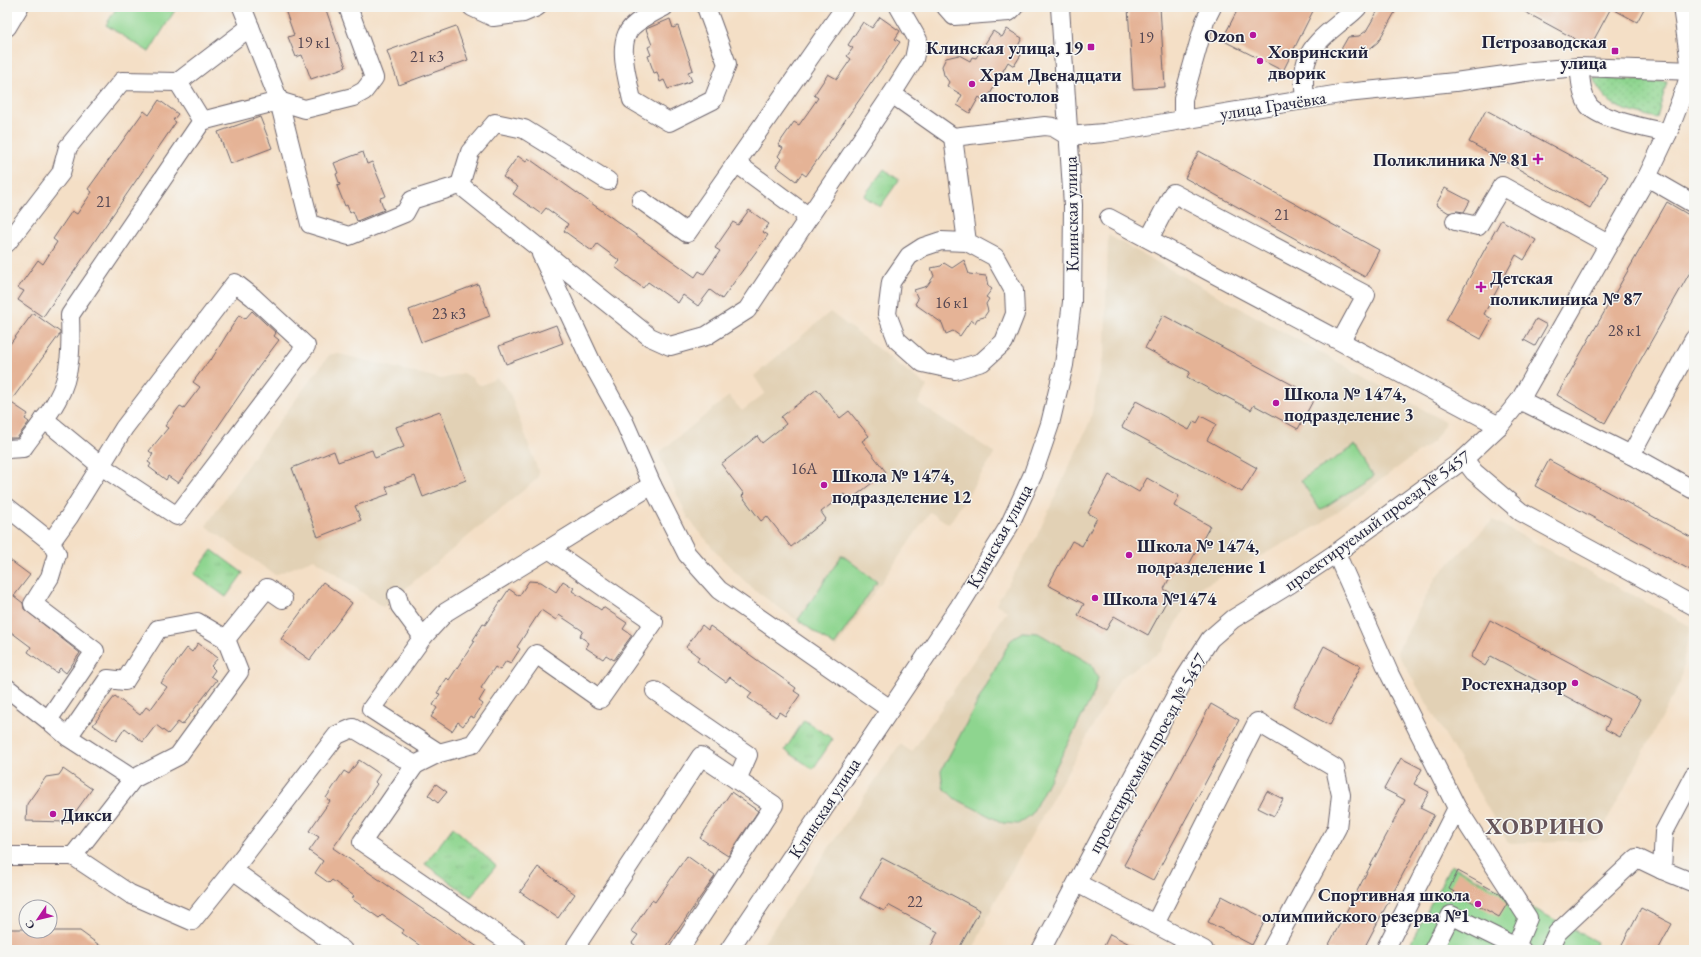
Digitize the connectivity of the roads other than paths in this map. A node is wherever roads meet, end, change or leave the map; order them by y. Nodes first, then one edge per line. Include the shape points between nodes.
1 (19, 7) edge
2 (242, 7) edge
3 (348, 7) edge
4 (472, 7) edge
5 (537, 7) edge
6 (664, 7) edge
7 (706, 7) edge
8 (845, 7) edge
9 (899, 7) edge
10 (946, 7) edge
11 (1014, 7) edge
12 (1060, 7) edge
13 (1212, 7) edge
14 (1358, 7) edge
15 (1682, 7) edge
16 (7, 27) edge
17 (250, 27) junction
18 (1579, 67) junction
19 (1692, 70) edge
20 (178, 82) junction
21 (892, 94) junction
22 (1304, 100) junction
23 (279, 101) junction
24 (1183, 120) junction
25 (202, 121) junction
26 (1668, 132) junction
27 (1068, 136) junction
28 (953, 137) junction
29 (736, 163) junction
30 (1647, 177) junction
31 (608, 181) dead end
32 (460, 185) junction
33 (641, 200) dead end
34 (1694, 204) edge
35 (809, 217) junction
36 (1110, 218) dead end
37 (1455, 221) dead end
38 (1149, 239) junction
39 (967, 242) junction
40 (7, 243) edge
41 (1608, 244) junction
42 (539, 249) junction
43 (1694, 338) edge
44 (1341, 341) junction
45 (1520, 400) junction
46 (44, 419) junction
47 (1499, 426) junction
48 (7, 449) edge
49 (1631, 456) junction
50 (1464, 459) junction
51 (101, 466) junction
52 (652, 485) junction
53 (1694, 485) edge
54 (7, 507) edge
55 (51, 542) junction
56 (549, 548) junction
57 (1336, 553) junction
58 (397, 595) dead end
59 (283, 599) dead end
60 (1694, 606) edge
61 (423, 637) junction
62 (226, 639) junction
63 (7, 688) edge
64 (655, 691) dead end
65 (890, 709) junction
66 (48, 720) junction
67 (68, 737) junction
68 (439, 753) junction
69 (415, 764) junction
70 (1694, 775) edge
71 (133, 779) junction
72 (737, 780) junction
73 (1457, 808) junction
74 (7, 856) edge
75 (73, 856) junction
76 (233, 870) junction
77 (1662, 870) junction
78 (1077, 883) junction
79 (1694, 883) edge
80 (1155, 924) junction
81 (1519, 948) edge
82 (343, 950) edge
83 (517, 950) edge
84 (581, 950) edge
85 (679, 950) edge
86 (729, 950) edge
87 (1041, 950) edge
88 (1204, 950) edge
89 (1271, 950) edge
90 (1385, 950) edge
91 (1433, 950) edge
92 (1549, 950) edge

1 - 16 street
2 - 17 street
3 - 23 street via 374,78 364,91 353,97 305,109
4 - 5 street via 493,17 523,13
6 - 7 street via 642,18 627,33 623,60 632,100 669,122 713,100 727,64
8 - 29 street
9 - 21 street via 918,40 914,59
10 - 11 street via 954,16 1009,12
12 - 27 street, Клинская улица
13 - 24 street via 1205,21 1183,99
14 - 22 street via 1310,50 1303,79
15 - 19 street
17 - 20 street
17 - 23 street
18 - 19 street, улица Грачёвка
18 - 22 street, улица Грачёвка
18 - 26 street via 1583,95 1590,106 1599,113 1637,126
19 - 26 street, проектируемый проезд № 5457
20 - 25 street
20 - 40 street via 122,81 68,147 61,173
21 - 28 street
21 - 35 street
22 - 24 street, улица Грачёвка
23 - 25 street
23 - 32 street via 310,224 349,236 405,213 412,200
24 - 27 street, улица Грачёвка
25 - 46 street via 70,314 71,348 65,382
26 - 30 street, проектируемый проезд № 5457
27 - 28 street via 1053,127 1045,126
27 - 65 street, Клинская улица via 1073,205 1072,302 1064,365 1050,424 1033,474 1009,526 959,607
28 - 39 street
29 - 33 street via 687,233
29 - 35 street
30 - 34 street
30 - 41 street, проектируемый проезд № 5457
31 - 32 street via 524,129 495,123 470,152
32 - 42 street
35 - 42 street via 746,310 706,336 670,346 650,337
36 - 38 street
37 - 41 street via 1478,226 1502,186
38 - 44 street
38 - 44 street via 1173,193 1366,294
39 - 39 street via 994,257 1014,291 1015,314 1004,342 982,362 955,370 923,363 897,340 887,314 891,282 909,256 923,247 941,241
41 - 45 street, проектируемый проезд № 5457
42 - 52 street via 592,364 623,419
43 - 49 street
44 - 47 street
45 - 47 street, проектируемый проезд № 5457
45 - 49 street
46 - 48 street via 23,448
46 - 51 street
47 - 50 street, проектируемый проезд № 5457
49 - 53 street via 1692,489
50 - 57 street, проектируемый проезд № 5457
50 - 60 street via 1474,472 1521,512
51 - 51 street via 124,428 235,283 306,346 177,516
51 - 55 street via 70,517
52 - 56 street
52 - 65 street via 687,554 719,590
54 - 55 street
55 - 66 street via 57,554 53,569 33,604 95,651
56 - 61 street via 446,612
56 - 68 street via 654,622 600,699 536,654 473,744
57 - 73 street via 1390,675
57 - 78 street, проектируемый проезд № 5457 via 1233,619 1210,639 1185,678
58 - 61 street via 400,606
59 - 62 street via 267,588
61 - 68 street via 371,708
62 - 67 street via 197,622 158,630 125,682 108,679
62 - 71 street via 239,672 178,756
63 - 66 street
64 - 72 street via 748,755
65 - 86 street, Клинская улица
66 - 67 street
67 - 71 street
68 - 69 street
69 - 76 street via 353,728 337,735
69 - 83 street via 362,842
70 - 77 street via 1664,832
71 - 75 street
72 - 84 street via 700,756 576,946
72 - 85 street via 774,805
73 - 81 street via 1528,918
73 - 90 street
74 - 75 street
75 - 76 street via 130,894 192,921
76 - 82 street
77 - 79 street
77 - 92 street via 1637,858 1557,933
78 - 80 street
78 - 87 street, проектируемый проезд № 5457
80 - 88 street
80 - 89 street via 1257,722 1335,768 1341,795 1337,828
81 - 91 street via 1451,915

